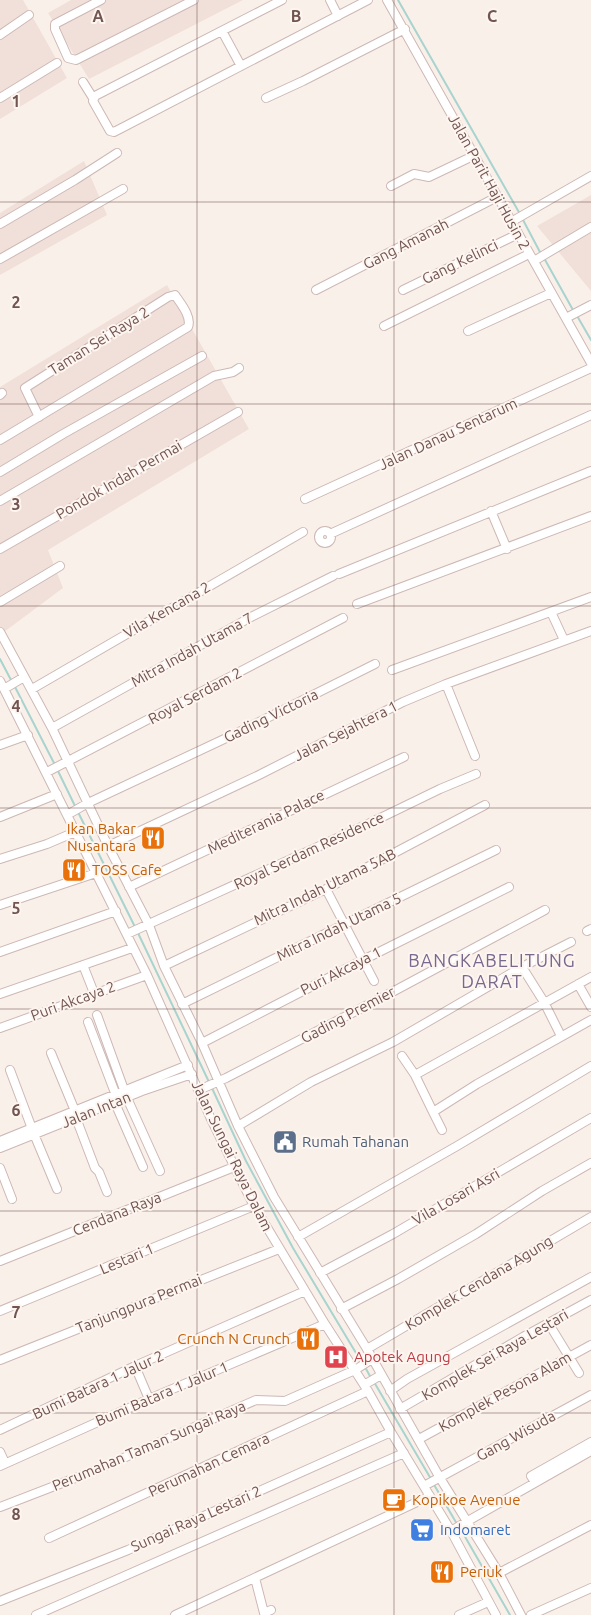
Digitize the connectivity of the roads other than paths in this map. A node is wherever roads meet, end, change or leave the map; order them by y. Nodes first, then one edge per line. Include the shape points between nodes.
1 (102, 0) edge
2 (194, 0) edge
3 (282, 0) edge
4 (330, 0) edge
5 (368, 0) edge
6 (387, 0) edge
7 (29, 15) dead end
8 (338, 16) junction
9 (405, 29) junction
10 (222, 30) junction
11 (0, 35) edge
12 (57, 63) dead end
13 (241, 66) junction
14 (83, 82) dead end
15 (0, 98) edge
16 (92, 98) junction
17 (266, 98) dead end
18 (117, 153) dead end
19 (473, 156) junction
20 (591, 176) edge
21 (391, 186) dead end
22 (122, 189) dead end
23 (497, 197) junction
24 (517, 218) junction
25 (0, 224) edge
26 (591, 227) edge
27 (518, 234) junction
28 (538, 256) junction
29 (0, 260) edge
30 (316, 290) dead end
31 (403, 290) dead end
32 (552, 293) junction
33 (591, 305) edge
34 (567, 317) junction
35 (384, 326) dead end
36 (468, 331) dead end
37 (202, 356) dead end
38 (591, 363) edge
39 (239, 368) dead end
40 (591, 368) edge
41 (238, 412) dead end
42 (591, 415) edge
43 (39, 417) junction
44 (0, 440) edge
45 (591, 471) edge
46 (0, 472) edge
47 (305, 499) dead end
48 (0, 501) edge
49 (491, 511) junction
50 (591, 516) edge
51 (303, 532) dead end
52 (330, 534) dead end
53 (0, 548) edge
54 (507, 548) junction
55 (60, 566) dead end
56 (591, 597) edge
57 (0, 602) edge
58 (357, 604) dead end
59 (551, 612) junction
60 (343, 618) dead end
61 (591, 631) edge
62 (0, 632) edge
63 (564, 640) junction
64 (375, 664) dead end
65 (392, 670) dead end
66 (22, 679) junction
67 (0, 681) edge
68 (446, 684) junction
69 (32, 689) junction
70 (4, 690) edge
71 (52, 728) junction
72 (28, 735) junction
73 (0, 745) edge
74 (475, 756) dead end
75 (404, 757) dead end
76 (68, 762) junction
77 (49, 771) junction
78 (476, 774) dead end
79 (57, 794) junction
80 (88, 803) junction
81 (485, 805) dead end
82 (68, 814) junction
83 (0, 817) edge
84 (75, 832) junction
85 (108, 846) junction
86 (496, 850) dead end
87 (0, 859) edge
88 (96, 873) junction
89 (129, 887) junction
90 (509, 887) dead end
91 (326, 888) junction
92 (0, 905) edge
93 (545, 910) dead end
94 (116, 911) junction
95 (343, 924) junction
96 (146, 926) junction
97 (129, 933) junction
98 (571, 942) dead end
99 (132, 948) junction
100 (0, 952) edge
101 (363, 960) junction
102 (83, 966) junction
103 (164, 966) junction
104 (522, 967) junction
105 (146, 974) junction
106 (591, 977) edge
107 (374, 981) dead end
108 (578, 984) junction
109 (94, 993) junction
110 (0, 994) edge
111 (544, 1002) junction
112 (182, 1004) junction
113 (591, 1007) edge
114 (97, 1015) dead end
115 (591, 1020) edge
116 (88, 1022) dead end
117 (0, 1028) edge
118 (561, 1036) junction
119 (202, 1043) junction
120 (50, 1053) dead end
121 (402, 1056) dead end
122 (188, 1066) junction
123 (591, 1066) edge
124 (10, 1070) dead end
125 (192, 1074) junction
126 (415, 1075) junction
127 (218, 1082) junction
128 (201, 1090) junction
129 (126, 1095) junction
130 (116, 1100) junction
131 (433, 1112) junction
132 (76, 1115) junction
133 (591, 1118) edge
134 (238, 1126) junction
135 (442, 1130) dead end
136 (33, 1131) junction
137 (0, 1141) edge
138 (0, 1148) edge
139 (591, 1162) edge
140 (144, 1167) dead end
141 (234, 1167) junction
142 (0, 1168) edge
143 (160, 1171) dead end
144 (57, 1189) dead end
145 (107, 1192) dead end
146 (12, 1199) dead end
147 (254, 1206) junction
148 (591, 1217) edge
149 (298, 1237) junction
150 (279, 1249) junction
151 (0, 1261) edge
152 (320, 1273) junction
153 (591, 1277) edge
154 (305, 1291) junction
155 (591, 1300) edge
156 (341, 1309) junction
157 (0, 1311) edge
158 (325, 1324) junction
159 (549, 1324) junction
160 (591, 1345) edge
161 (367, 1349) junction
162 (569, 1357) junction
163 (0, 1360) edge
164 (369, 1361) junction
165 (135, 1366) junction
166 (356, 1370) junction
167 (579, 1373) dead end
168 (379, 1376) junction
169 (367, 1387) junction
170 (390, 1391) junction
171 (591, 1395) edge
172 (149, 1399) junction
173 (400, 1409) junction
174 (0, 1430) edge
175 (391, 1432) junction
176 (419, 1439) junction
177 (591, 1442) edge
178 (591, 1451) edge
179 (0, 1452) edge
180 (404, 1453) junction
181 (2, 1464) edge
182 (440, 1478) junction
183 (535, 1482) junction
184 (425, 1486) junction
185 (430, 1496) junction
186 (0, 1507) edge
187 (466, 1521) junction
188 (591, 1524) edge
189 (453, 1530) junction
190 (49, 1538) dead end
191 (499, 1573) junction
192 (255, 1578) junction
193 (591, 1588) edge
194 (0, 1601) edge
195 (488, 1602) junction
196 (265, 1613) edge
197 (36, 1615) edge
198 (175, 1615) edge
199 (459, 1615) edge
200 (496, 1615) edge
201 (520, 1615) edge
202 (532, 1615) edge

1 - 2 street via 54,24 68,58 76,60
3 - 10 street
4 - 8 street
5 - 8 street
6 - 9 street, Jalan Parit Haji Husin 2
7 - 11 street
8 - 13 street
9 - 17 street
9 - 19 street, Jalan Parit Haji Husin 2
10 - 13 street
10 - 16 street
12 - 15 street
13 - 16 street via 114,132 110,131
14 - 16 street
18 - 25 street
19 - 21 street via 429,177 414,174
19 - 23 street, Jalan Parit Haji Husin 2
20 - 24 street
22 - 29 street
23 - 24 street, Jalan Parit Haji Husin 2
23 - 30 street, Gang Amanah
24 - 27 street, Jalan Parit Haji Husin 2
26 - 28 street
27 - 28 street, Jalan Parit Haji Husin 2
27 - 31 street, Gang Kelinci
28 - 32 street, Jalan Parit Haji Husin 2
28 - 35 street
32 - 34 street, Jalan Parit Haji Husin 2
32 - 36 street
33 - 34 street
34 - 38 street, Jalan Parit Haji Husin 2
37 - 46 street
39 - 48 street via 214,376
40 - 47 street, Jalan Danau Sentarum
41 - 53 street, Pondok Indah Permai
42 - 52 street
43 - 43 street, Taman Sei Raya 2 via 189,325 188,316 175,295 25,388
43 - 44 street, Taman Sei Raya 2
45 - 49 street, Mitra Indah Utama 7
49 - 54 street
49 - 71 street, Mitra Indah Utama 7 via 336,575
50 - 54 street
51 - 69 street, Vila Kencana 2
54 - 58 street
55 - 57 street
56 - 59 street
59 - 63 street
59 - 65 street
60 - 76 street, Royal Serdam 2
61 - 63 street, Jalan Sejahtera 1
62 - 66 street
63 - 68 street, Jalan Sejahtera 1
64 - 80 street, Gading Victoria
66 - 69 street
66 - 70 street
67 - 70 street, Jalan Sungai Raya Dalam
68 - 74 street
68 - 85 street, Jalan Sejahtera 1
69 - 71 street
70 - 72 street, Jalan Sungai Raya Dalam
71 - 76 street
72 - 73 street
72 - 77 street, Jalan Sungai Raya Dalam
75 - 89 street, Mediterania Palace
76 - 77 street, Royal Serdam 2
76 - 80 street
77 - 79 street, Jalan Sungai Raya Dalam
78 - 96 street, Royal Serdam Residence
79 - 82 street, Jalan Sungai Raya Dalam
79 - 83 street
80 - 82 street, Gading Victoria
80 - 85 street
81 - 91 street, Mitra Indah Utama 5AB
82 - 84 street, Jalan Sungai Raya Dalam
84 - 87 street
84 - 88 street, Jalan Sungai Raya Dalam
85 - 89 street
86 - 95 street, Mitra Indah Utama 5
88 - 92 street
88 - 94 street, Jalan Sungai Raya Dalam
89 - 96 street
90 - 101 street, Puri Akcaya 1
91 - 95 street
91 - 103 street, Mitra Indah Utama 5AB
93 - 127 street, Gading Premier
94 - 97 street, Jalan Sungai Raya Dalam
94 - 100 street
95 - 101 street
95 - 112 street, Mitra Indah Utama 5
96 - 97 street, Royal Serdam Residence
96 - 103 street
97 - 99 street, Jalan Sungai Raya Dalam
98 - 104 street
99 - 102 street, Puri Akcaya 2
99 - 105 street, Jalan Sungai Raya Dalam
101 - 107 street
101 - 119 street, Puri Akcaya 1
102 - 109 street
102 - 110 street, Puri Akcaya 2
103 - 112 street
104 - 111 street
104 - 134 street via 392,1042 311,1082
105 - 109 street, Puri Akcaya 2
105 - 122 street, Jalan Sungai Raya Dalam
106 - 108 street
108 - 111 street
108 - 113 street
109 - 117 street, Puri Akcaya 2
111 - 118 street
111 - 126 street
112 - 119 street
114 - 129 street
115 - 118 street
116 - 130 street
118 - 131 street
119 - 127 street
120 - 132 street
121 - 126 street
122 - 125 street, Jalan Sungai Raya Dalam
122 - 129 street
123 - 149 street
124 - 136 street
125 - 128 street, Jalan Sungai Raya Dalam
125 - 129 street, Jalan Intan
126 - 131 street
127 - 128 street, Gading Premier
127 - 134 street
128 - 141 street, Jalan Sungai Raya Dalam
129 - 130 street
129 - 143 street
130 - 132 street
130 - 140 street
131 - 135 street
132 - 136 street
132 - 145 street
133 - 152 street, Vila Losari Asri
134 - 149 street
136 - 137 street
136 - 138 street
136 - 144 street
139 - 156 street via 476,1234
141 - 147 street, Jalan Sungai Raya Dalam
141 - 151 street, Cendana Raya
142 - 146 street
147 - 150 street, Jalan Sungai Raya Dalam
147 - 157 street, Lestari 1
148 - 161 street, Komplek Cendana Agung
149 - 152 street
150 - 154 street, Jalan Sungai Raya Dalam
150 - 163 street, Tanjungpura Permai
152 - 156 street
153 - 170 street
154 - 158 street, Jalan Sungai Raya Dalam
154 - 165 street, Bumi Batara 1 Jalur 2
155 - 159 street, Komplek Sei Raya Lestari
156 - 161 street
158 - 166 street, Jalan Sungai Raya Dalam
158 - 172 street, Bumi Batara 1 Jalur 1
159 - 162 street
159 - 173 street, Komplek Sei Raya Lestari
160 - 162 street, Komplek Pesona Alam
161 - 164 street
162 - 167 street
162 - 176 street, Komplek Pesona Alam
164 - 166 street, Perumahan Taman Sungai Raya
164 - 168 street
165 - 172 street
165 - 174 street, Bumi Batara 1 Jalur 2
166 - 169 street, Jalan Sungai Raya Dalam
166 - 186 street, Perumahan Taman Sungai Raya via 285,1401 256,1400 96,1470
168 - 169 street, Perumahan Cemara
168 - 170 street
169 - 175 street, Jalan Sungai Raya Dalam
169 - 190 street, Perumahan Cemara
170 - 173 street
171 - 182 street, Gang Wisuda
172 - 181 street, Bumi Batara 1 Jalur 1
173 - 176 street
175 - 180 street, Jalan Sungai Raya Dalam
175 - 194 street, Sungai Raya Lestari 2 via 128,1550
176 - 182 street
177 - 183 street via 531,1476
178 - 183 street
179 - 181 street
180 - 184 street, Jalan Sungai Raya Dalam
180 - 197 street
182 - 184 street, Gang Wisuda
182 - 187 street
183 - 187 street
184 - 185 street, Jalan Sungai Raya Dalam
185 - 189 street, Jalan Sungai Raya Dalam
185 - 192 street
187 - 189 street
187 - 191 street
188 - 191 street
189 - 195 street, Jalan Sungai Raya Dalam
191 - 201 street
192 - 196 street
192 - 198 street
193 - 202 street
195 - 199 street
195 - 200 street, Jalan Sungai Raya Dalam

